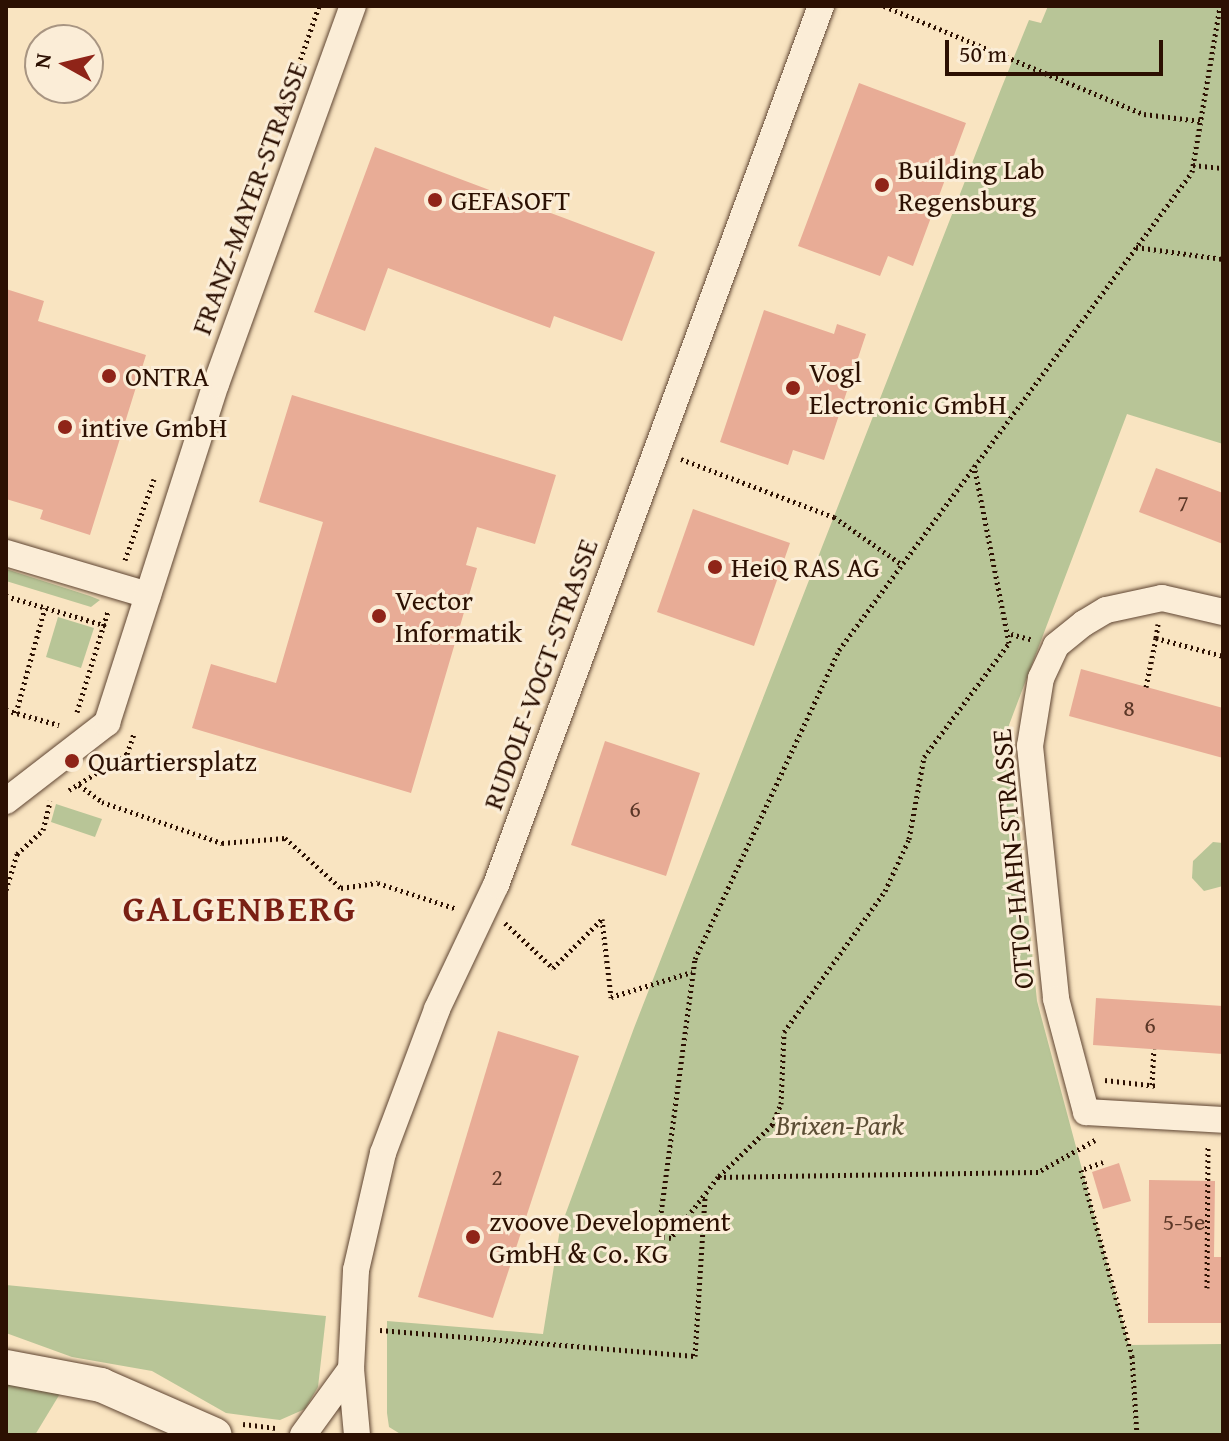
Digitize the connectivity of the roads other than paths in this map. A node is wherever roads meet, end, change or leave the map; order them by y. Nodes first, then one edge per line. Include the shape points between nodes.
1 (353, 6) edge
2 (821, 6) edge
3 (6, 553) edge
4 (148, 595) junction
5 (1223, 612) edge
6 (6, 801) edge
7 (1223, 1120) edge
8 (6, 1367) edge
9 (351, 1369) junction
10 (215, 1435) edge
11 (303, 1435) edge
12 (357, 1435) edge

1 - 4 street, FRANZ-MAYER-STRASSE via 288,176
2 - 9 street, RUDOLF-VOGT-STRASSE via 482,917 437,1009 383,1153 356,1270
3 - 4 street
4 - 6 street, FRANZ-MAYER-STRASSE via 107,723
5 - 7 street, OTTO-HAHN-STRASSE via 1162,598 1106,610 1056,646 1032,714 1056,999 1086,1112
8 - 10 street via 101,1385
9 - 11 street
9 - 12 street, RUDOLF-VOGT-STRASSE

